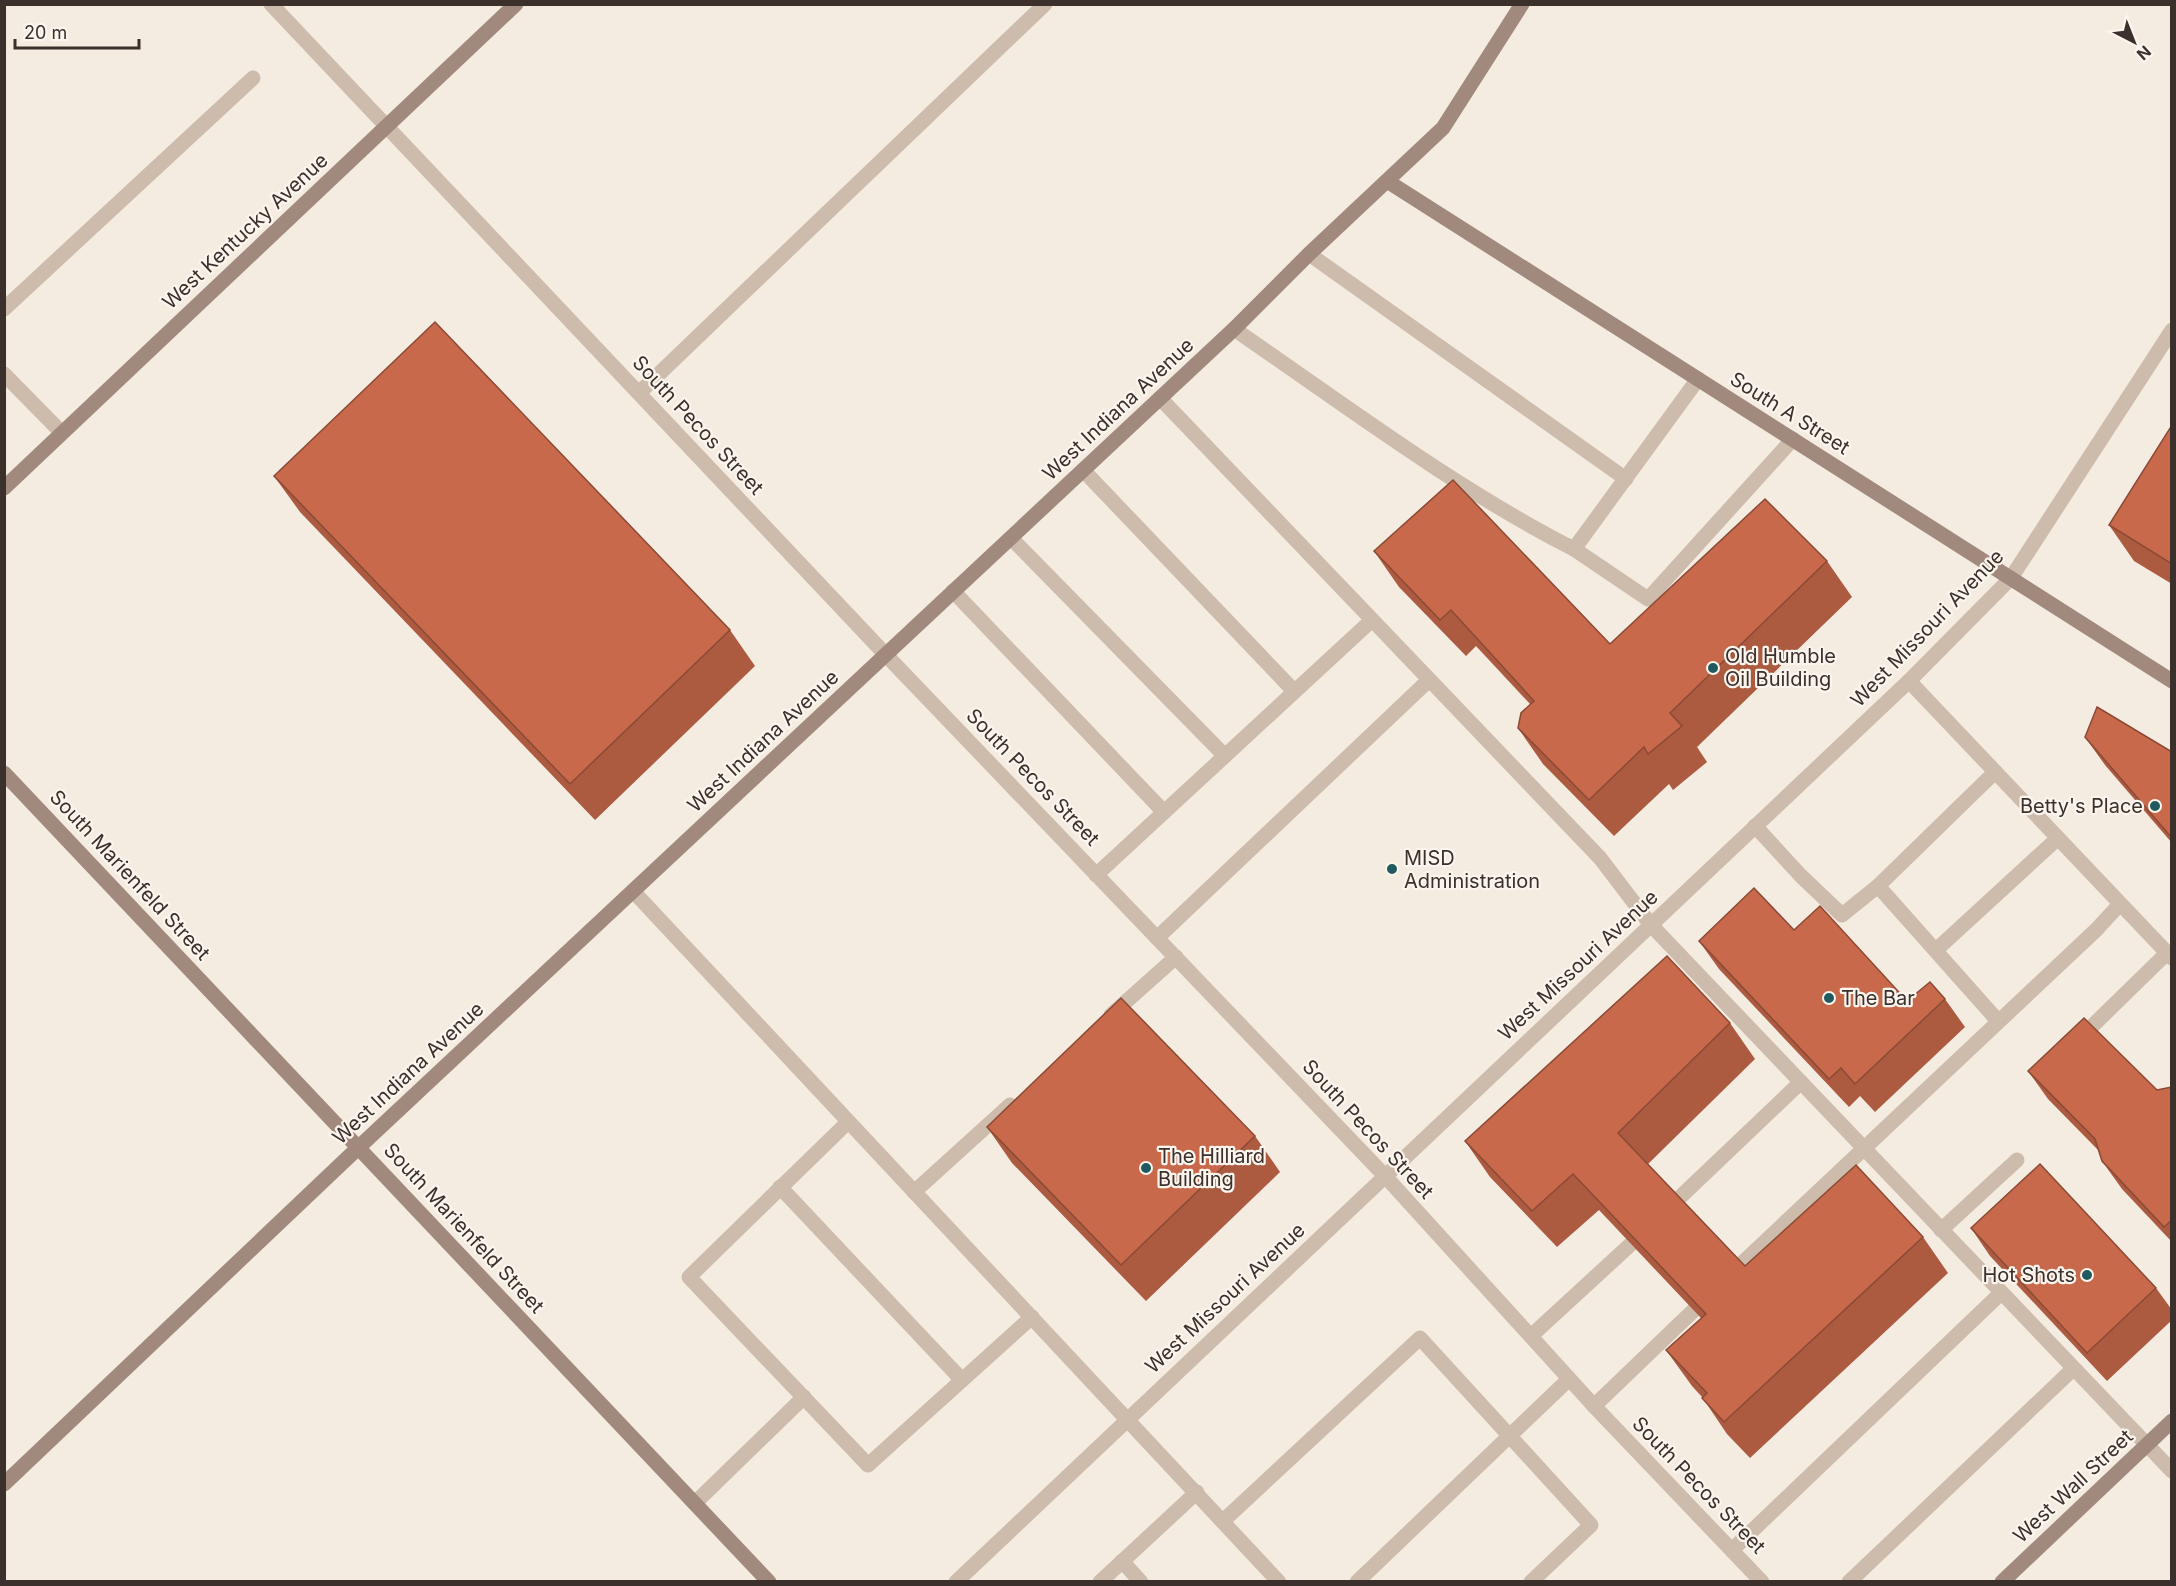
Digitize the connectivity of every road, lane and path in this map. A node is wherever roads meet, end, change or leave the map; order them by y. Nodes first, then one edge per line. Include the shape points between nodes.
1 (271, 4) edge
2 (516, 4) edge
3 (1045, 4) edge
4 (1522, 4) edge
5 (253, 78) dead end
6 (386, 126) junction
7 (1387, 181) junction
8 (1309, 254) junction
9 (4, 309) edge
10 (1234, 329) junction
11 (2172, 330) edge
12 (4, 374) edge
13 (1698, 379) junction
14 (639, 393) junction
15 (1160, 398) junction
16 (62, 433) junction
17 (1792, 439) junction
18 (1083, 470) junction
19 (1626, 479) junction
20 (4, 488) edge
21 (1011, 538) junction
22 (1574, 549) junction
23 (2011, 578) junction
24 (953, 591) junction
25 (1372, 620) junction
26 (886, 655) junction
27 (1429, 680) junction
28 (1909, 681) junction
29 (2172, 681) edge
30 (1294, 691) junction
31 (1225, 756) junction
32 (4, 772) edge
33 (1995, 772) junction
34 (1164, 812) junction
35 (1755, 826) junction
36 (2058, 838) junction
37 (1096, 875) junction
38 (1878, 886) junction
39 (633, 891) junction
40 (2121, 904) junction
41 (1651, 925) junction
42 (1157, 938) junction
43 (1936, 950) junction
44 (2169, 956) edge
45 (1176, 957) junction
46 (1998, 1021) junction
47 (1097, 1028) edge
48 (2065, 1053) edge
49 (1801, 1082) junction
50 (1019, 1098) edge
51 (848, 1122) junction
52 (359, 1147) junction
53 (1863, 1148) junction
54 (2017, 1160) dead end
55 (1385, 1176) junction
56 (780, 1187) junction
57 (914, 1192) junction
58 (1675, 1202) edge
59 (1941, 1230) junction
60 (1630, 1244) edge
61 (1737, 1268) edge
62 (2001, 1293) junction
63 (1694, 1310) edge
64 (1032, 1317) junction
65 (1531, 1336) junction
66 (2073, 1369) junction
67 (1569, 1379) junction
68 (962, 1380) junction
69 (804, 1397) junction
70 (1594, 1406) junction
71 (1127, 1420) junction
72 (2172, 1421) edge
73 (1509, 1436) junction
74 (2146, 1445) junction
75 (2172, 1471) edge
76 (4, 1484) edge
77 (1197, 1492) junction
78 (695, 1503) junction
79 (1223, 1521) junction
80 (1732, 1550) junction
81 (1122, 1561) junction
82 (769, 1581) edge
83 (956, 1581) edge
84 (1100, 1581) edge
85 (1141, 1581) edge
86 (1279, 1581) edge
87 (1357, 1581) edge
88 (1532, 1581) edge
89 (1762, 1581) edge
90 (1849, 1581) edge
91 (2002, 1581) edge

1 - 6 street, South Pecos Street
2 - 6 street, West Kentucky Avenue
3 - 14 street
4 - 7 street, West Indiana Avenue via 1443,128
5 - 9 street
6 - 14 street, South Pecos Street
6 - 16 street, West Kentucky Avenue
7 - 8 street, West Indiana Avenue
7 - 13 street, South A Street
8 - 10 street, West Indiana Avenue
8 - 19 street
10 - 15 street, West Indiana Avenue
10 - 22 street via 1472,492
11 - 23 street, West Missouri Avenue
12 - 16 street
13 - 17 street, South A Street
13 - 19 street
14 - 26 street, South Pecos Street
15 - 18 street, West Indiana Avenue
15 - 25 street
16 - 20 street, West Kentucky Avenue
17 - 22 street via 1648,599
17 - 23 street, South A Street
18 - 21 street, West Indiana Avenue
18 - 30 street
19 - 22 street
21 - 24 street, West Indiana Avenue
21 - 31 street
23 - 28 street, West Missouri Avenue
23 - 29 street, South A Street
24 - 26 street, West Indiana Avenue
24 - 34 street
25 - 27 street
25 - 30 street
26 - 37 street, South Pecos Street
26 - 39 street, West Indiana Avenue
27 - 41 street via 1600,858
27 - 42 street
28 - 33 street
28 - 35 street, West Missouri Avenue
30 - 31 street
31 - 34 street
32 - 52 street, South Marienfeld Street
33 - 36 street
33 - 38 street
34 - 37 street
35 - 38 street via 1842,915
35 - 41 street, West Missouri Avenue
36 - 40 street
36 - 43 street
37 - 42 street, South Pecos Street
38 - 43 street
39 - 51 street
39 - 52 street, West Indiana Avenue
40 - 44 street
40 - 46 street
41 - 49 street
41 - 55 street, West Missouri Avenue
42 - 45 street, South Pecos Street
43 - 46 street
44 - 48 street
45 - 47 street
45 - 55 street, South Pecos Street
46 - 53 street
49 - 53 street
49 - 58 street
50 - 57 street
51 - 56 street
51 - 57 street
52 - 76 street, West Indiana Avenue
52 - 78 street, South Marienfeld Street
53 - 59 street
53 - 61 street
54 - 59 street
55 - 65 street, South Pecos Street
55 - 71 street, West Missouri Avenue
56 - 68 street
56 - 69 street via 689,1277
57 - 64 street
59 - 62 street
60 - 65 street
62 - 66 street
62 - 80 street
63 - 70 street
64 - 68 street
64 - 71 street
65 - 67 street, South Pecos Street
66 - 74 street
66 - 90 street
67 - 70 street, South Pecos Street
67 - 73 street
68 - 69 street via 868,1465
69 - 78 street
70 - 80 street, South Pecos Street
71 - 77 street
71 - 83 street, West Missouri Avenue
72 - 74 street, West Wall Street
73 - 79 street via 1420,1338
73 - 87 street
73 - 88 street via 1591,1525
74 - 75 street
74 - 91 street, West Wall Street
77 - 79 street
77 - 81 street
78 - 82 street, South Marienfeld Street
79 - 86 street
80 - 89 street, South Pecos Street
81 - 84 street
81 - 85 street

